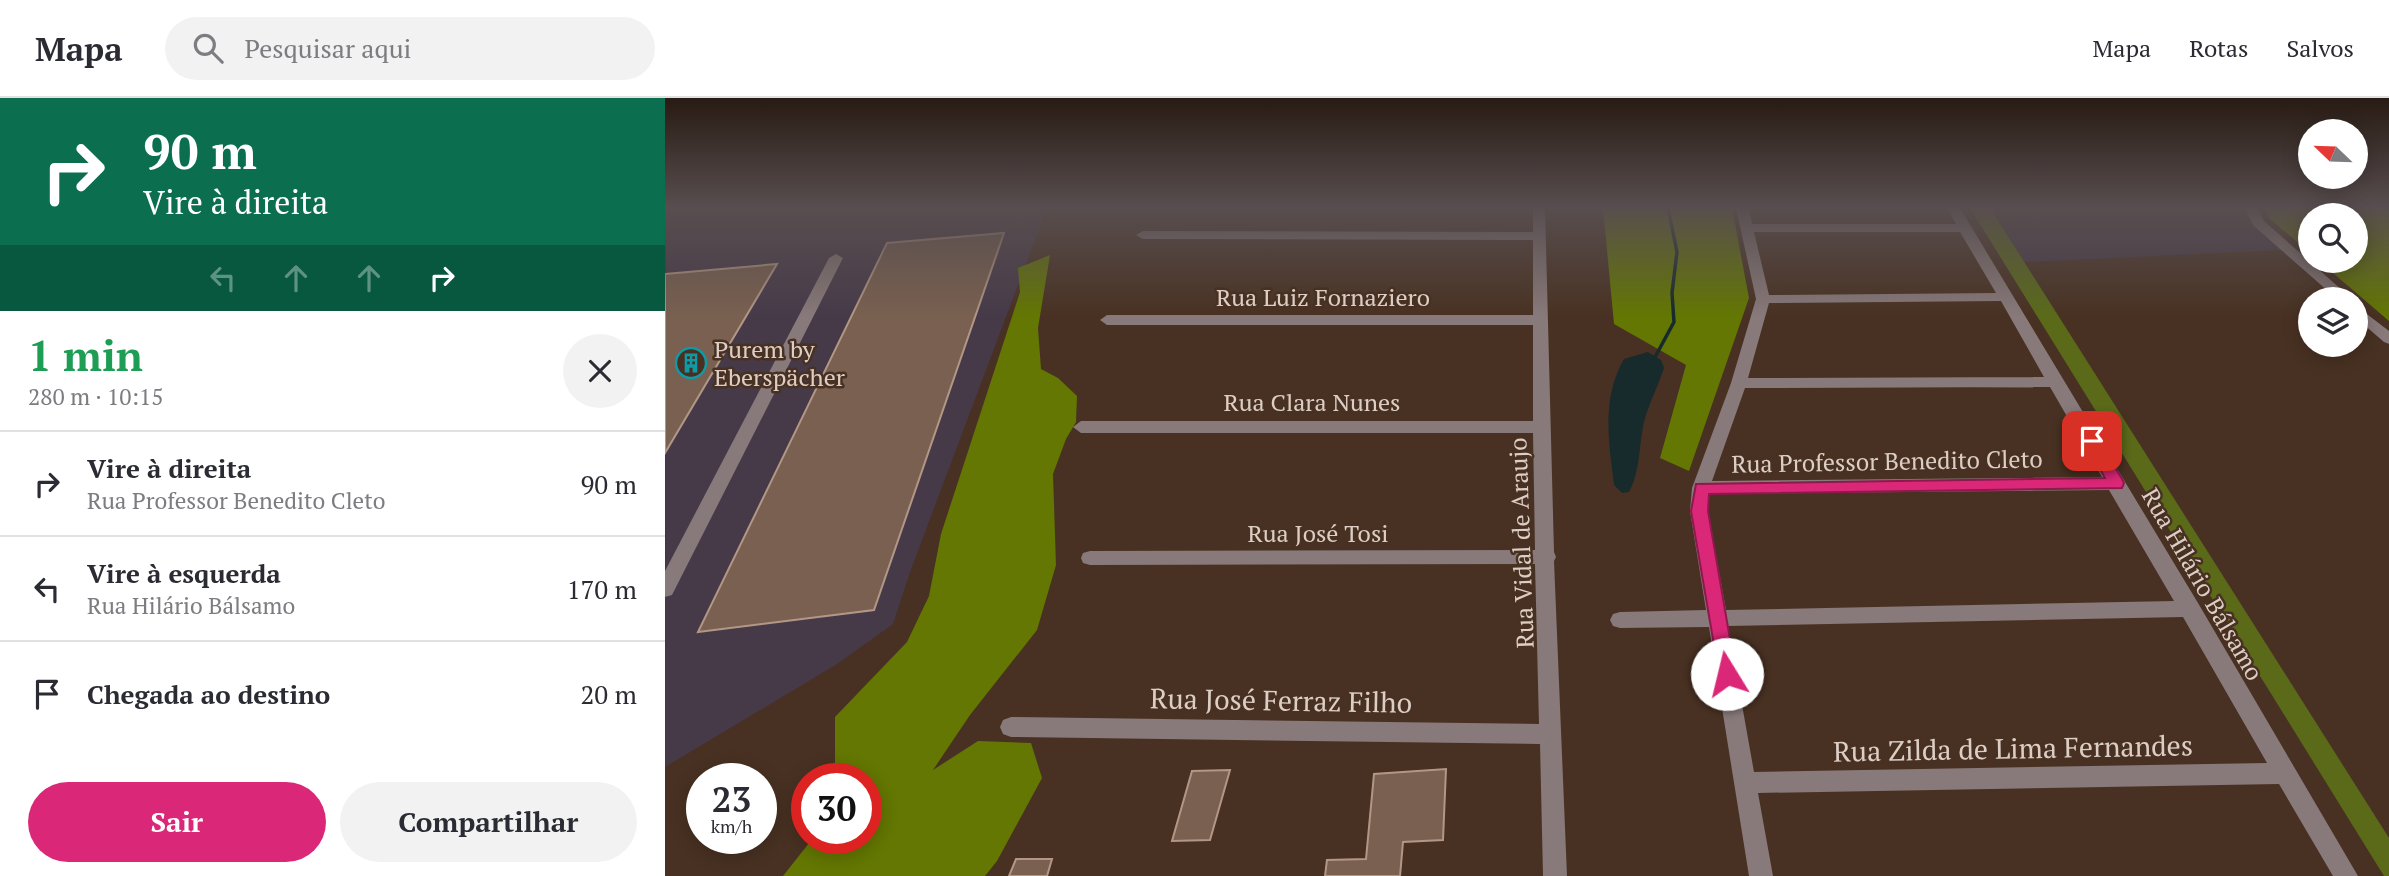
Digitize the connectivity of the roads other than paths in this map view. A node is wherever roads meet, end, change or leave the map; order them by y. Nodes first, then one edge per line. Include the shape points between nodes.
1 (1539, 244) edge
2 (1751, 244) edge
3 (1974, 244) edge
4 (2283, 244) edge
5 (836, 258) dead end
6 (2331, 287) edge
7 (2006, 297) junction
8 (1763, 299) junction
9 (1107, 320) dead end
10 (1539, 320) junction
11 (2368, 320) edge
12 (2389, 338) edge
13 (2057, 382) junction
14 (1739, 383) junction
15 (1081, 427) dead end
16 (1542, 427) junction
17 (2116, 483) junction
18 (1701, 488) junction
19 (1547, 557) junction
20 (1090, 558) dead end
21 (665, 589) edge
22 (2191, 609) junction
23 (1620, 620) dead end
24 (1718, 620) junction
25 (1011, 727) dead end
26 (1551, 734) junction
27 (2283, 773) junction
28 (1744, 783) junction
29 (1555, 876) edge
30 (1761, 876) edge
31 (2346, 876) edge

1 - 10 street, Rua Vidal de Araujo
2 - 8 street
3 - 7 street, Rua Hilário Bálsamo
4 - 6 street
5 - 21 street
7 - 8 street
7 - 13 street, Rua Hilário Bálsamo
8 - 14 street
9 - 10 street, Rua Luiz Fornaziero
10 - 16 street, Rua Vidal de Araujo
11 - 12 street
13 - 14 street
13 - 17 street, Rua Hilário Bálsamo
14 - 18 street
15 - 16 street, Rua Clara Nunes
16 - 19 street, Rua Vidal de Araujo
17 - 18 street, Rua Professor Benedito Cleto
17 - 22 street, Rua Hilário Bálsamo
18 - 24 street via 1699,511
19 - 20 street, Rua José Tosi
19 - 26 street, Rua Vidal de Araujo
22 - 24 street
22 - 27 street, Rua Hilário Bálsamo
23 - 24 street
24 - 28 street
25 - 26 street, Rua José Ferraz Filho
26 - 29 street, Rua Vidal de Araujo
27 - 28 street, Rua Zilda de Lima Fernandes
27 - 31 street, Rua Hilário Bálsamo
28 - 30 street

